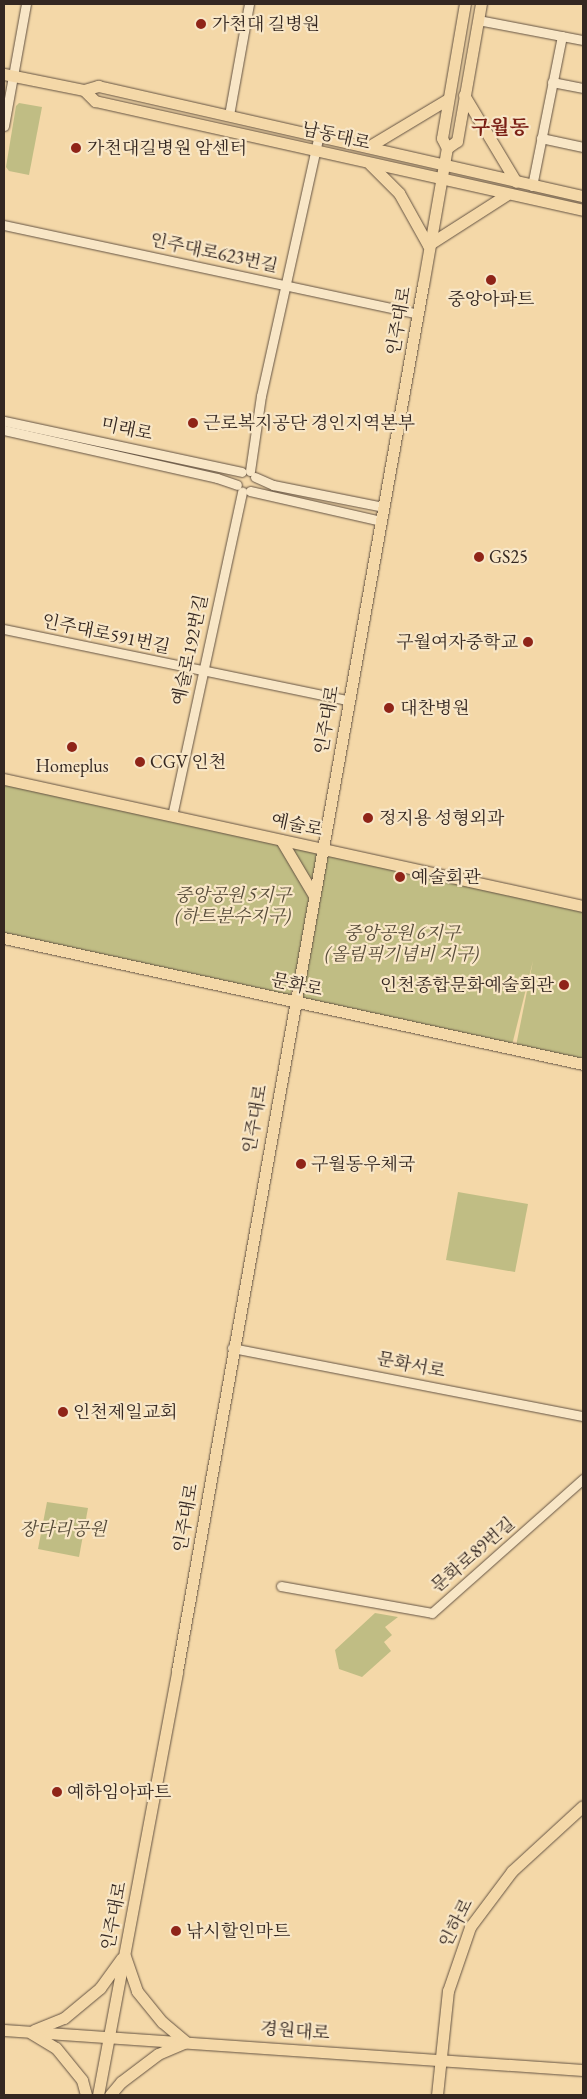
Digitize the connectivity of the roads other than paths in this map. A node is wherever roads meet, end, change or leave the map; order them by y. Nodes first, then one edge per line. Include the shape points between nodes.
1 (26, 4) edge
2 (249, 4) edge
3 (465, 4) edge
4 (481, 4) edge
5 (478, 20) junction
6 (562, 36) junction
7 (583, 40) edge
8 (8, 75) edge
9 (552, 82) junction
10 (583, 88) edge
11 (84, 90) junction
12 (464, 95) junction
13 (448, 98) junction
14 (229, 115) junction
15 (4, 126) edge
16 (319, 135) junction
17 (541, 138) junction
18 (368, 147) junction
19 (583, 147) edge
20 (447, 148) junction
21 (316, 149) junction
22 (365, 160) junction
23 (444, 166) junction
24 (442, 180) junction
25 (516, 182) junction
26 (532, 186) junction
27 (506, 195) junction
28 (583, 196) edge
29 (583, 210) edge
30 (4, 225) edge
31 (428, 245) junction
32 (286, 285) junction
33 (418, 314) junction
34 (4, 421) edge
35 (4, 430) edge
36 (249, 473) junction
37 (243, 489) junction
38 (383, 507) junction
39 (381, 521) junction
40 (4, 629) edge
41 (202, 670) junction
42 (348, 700) junction
43 (4, 779) edge
44 (172, 816) junction
45 (281, 840) junction
46 (321, 848) junction
47 (313, 894) junction
48 (583, 906) edge
49 (4, 938) edge
50 (293, 1002) junction
51 (583, 1064) edge
52 (232, 1348) junction
53 (583, 1416) edge
54 (583, 1480) edge
55 (281, 1586) dead end
56 (583, 1806) edge
57 (124, 1954) junction
58 (4, 2030) edge
59 (30, 2032) junction
60 (110, 2036) junction
61 (186, 2042) junction
62 (439, 2058) junction
63 (583, 2070) edge
64 (86, 2095) edge
65 (98, 2095) edge
66 (110, 2095) edge
67 (437, 2095) edge

1 - 8 street
2 - 14 street
3 - 13 main road, 인주대로
4 - 5 main road, 인주대로
5 - 6 street
5 - 12 main road, 인주대로
6 - 7 street
6 - 9 street
8 - 11 main road, 남동대로
8 - 15 street
9 - 10 street
9 - 17 street
11 - 14 main road, 남동대로 via 98,86
11 - 21 main road, 남동대로 via 95,101
12 - 20 main road, 인주대로 via 457,141
12 - 25 main road
13 - 18 main road
13 - 20 main road, 인주대로 via 442,138
14 - 16 main road, 남동대로
16 - 18 main road, 남동대로
16 - 21 street
17 - 19 street
17 - 26 street
18 - 23 main road, 남동대로
20 - 23 main road, 인주대로
21 - 22 main road, 남동대로
21 - 32 street
22 - 24 main road, 남동대로
22 - 31 main road via 380,171 399,193
23 - 24 main road, 인주대로
23 - 25 main road, 남동대로
24 - 27 main road, 남동대로
24 - 31 main road, 인주대로
25 - 26 main road, 남동대로
26 - 28 main road, 남동대로
27 - 29 main road, 남동대로
27 - 31 main road
30 - 32 street, 인주대로623번길
31 - 33 main road, 인주대로
32 - 33 street, 인주대로623번길
32 - 36 street via 261,396
33 - 38 main road, 인주대로
34 - 36 street, 미래로
35 - 37 street, 미래로 via 217,478
36 - 37 street via 236,477
36 - 37 street via 256,485
36 - 38 street, 미래로 via 273,485
37 - 39 street, 미래로
37 - 41 street, 예술로192번길
38 - 39 main road, 인주대로
39 - 42 main road, 인주대로
40 - 41 street, 인주대로591번길
41 - 42 street, 인주대로591번길
41 - 44 street, 예술로192번길
42 - 46 main road, 인주대로
43 - 44 main road, 예술로
44 - 45 main road, 예술로
45 - 46 main road, 예술로
45 - 47 main road
46 - 47 main road, 인주대로
46 - 48 main road, 예술로
47 - 50 main road, 인주대로
49 - 50 main road, 문화로
50 - 51 main road, 문화로
50 - 52 main road, 인주대로
52 - 53 street, 문화서로
52 - 57 main road, 인주대로
54 - 55 street, 문화로89번길 via 432,1612
56 - 62 main road, 인하로 via 512,1871 470,1927 448,1991
57 - 59 main road via 100,1988 64,2018
57 - 60 main road, 인주대로
57 - 61 main road via 137,1991 162,2022
58 - 59 main road, 경원대로
59 - 60 main road, 경원대로
59 - 64 main road via 56,2048 82,2080
60 - 61 main road, 경원대로
60 - 65 main road, 인주대로
61 - 62 main road, 경원대로
61 - 66 main road via 158,2054 121,2082
62 - 63 main road, 경원대로
62 - 67 main road, 인하로

